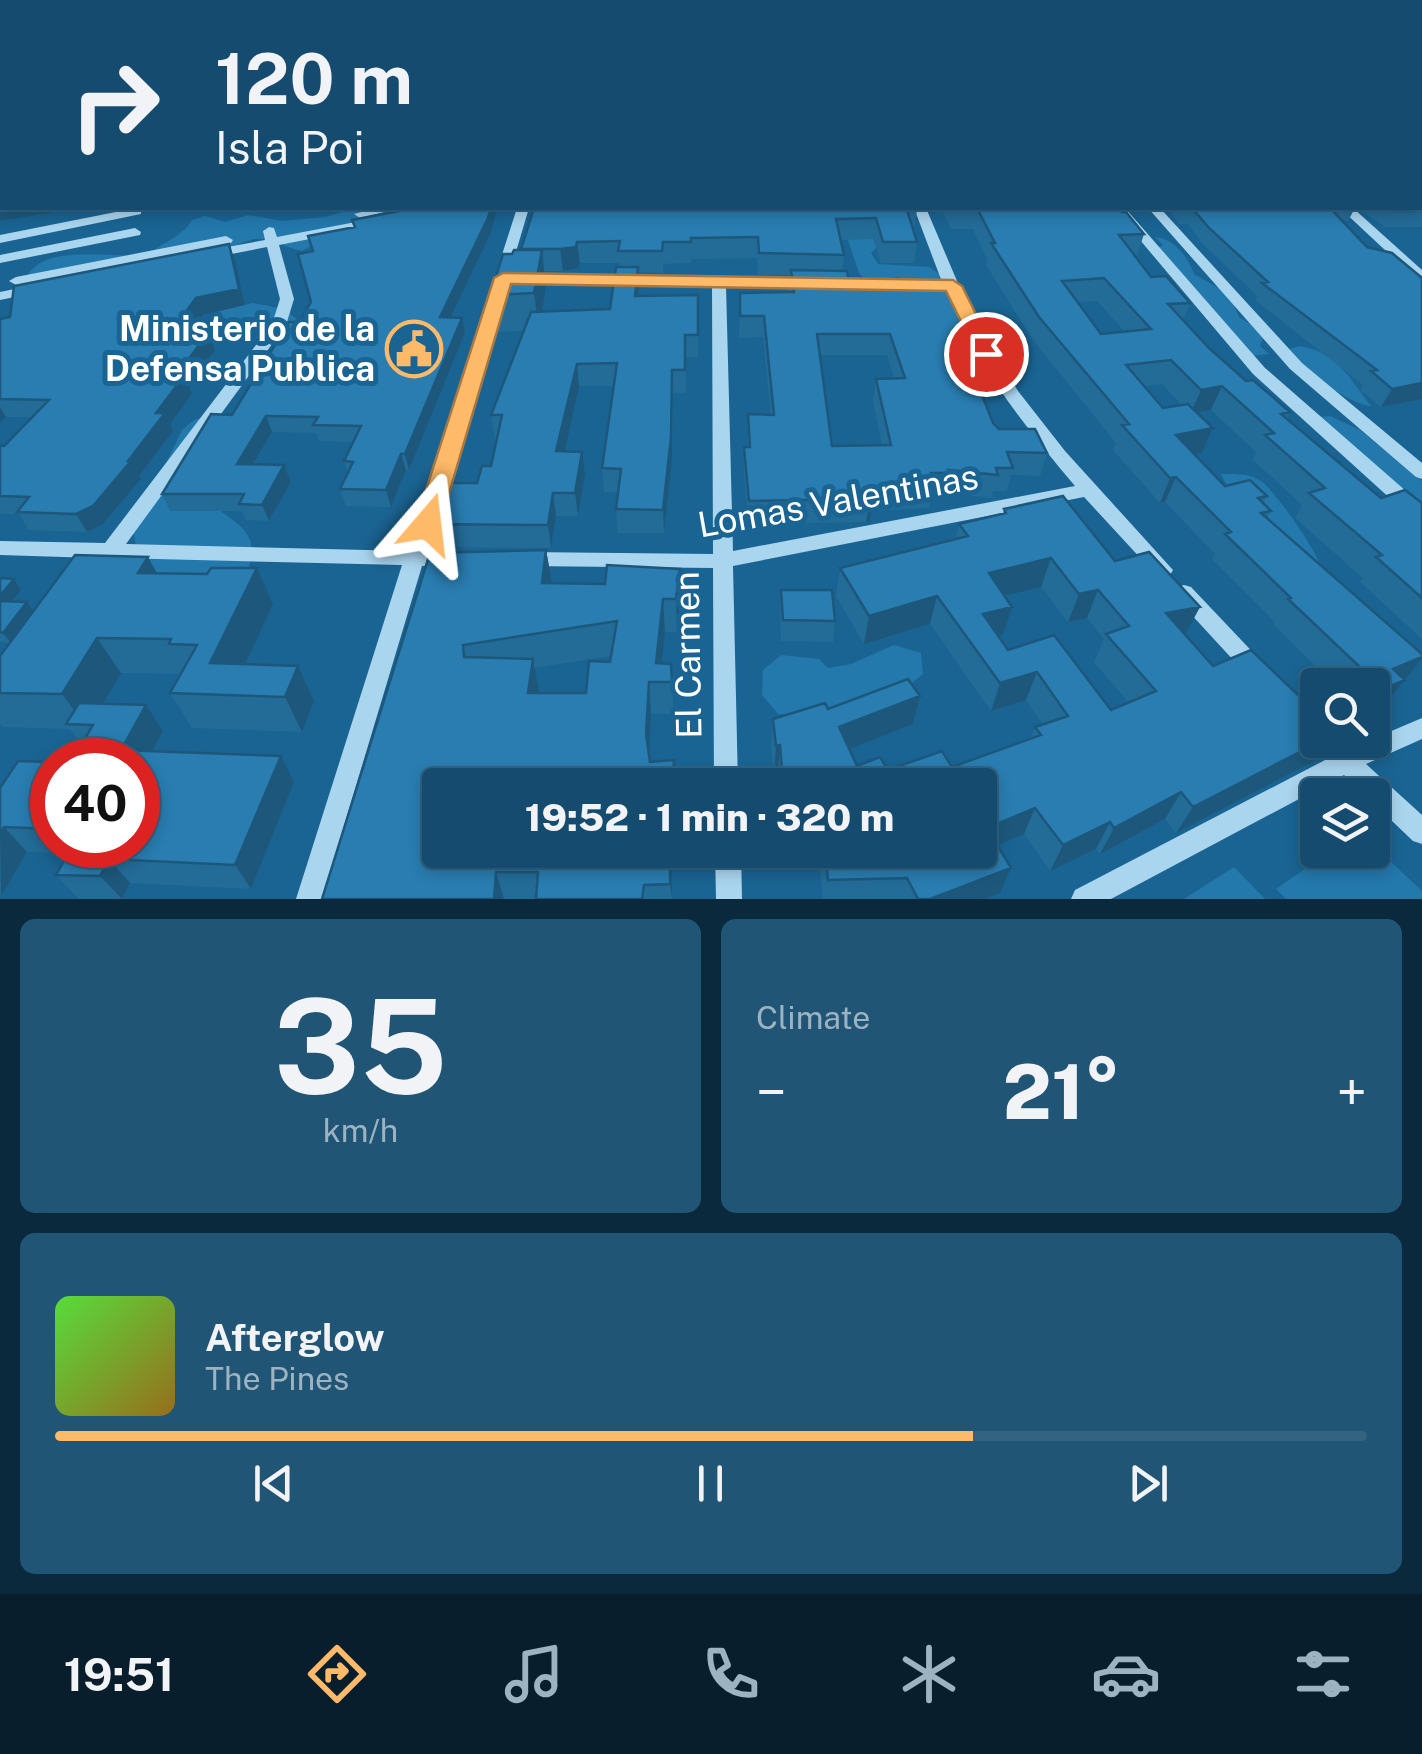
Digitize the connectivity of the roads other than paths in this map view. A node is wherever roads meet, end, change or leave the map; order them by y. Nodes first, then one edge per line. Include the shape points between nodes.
1 (132, 210) edge
2 (137, 210) edge
3 (385, 210) edge
4 (522, 210) edge
5 (921, 210) edge
6 (1121, 210) edge
7 (1156, 210) edge
8 (1348, 210) edge
9 (416, 214) edge
10 (135, 232) junction
11 (271, 236) junction
12 (0, 239) edge
13 (134, 258) junction
14 (0, 259) edge
15 (503, 278) junction
16 (1422, 278) edge
17 (719, 283) junction
18 (0, 284) edge
19 (836, 284) edge
20 (856, 284) edge
21 (953, 286) junction
22 (0, 296) edge
23 (1422, 473) edge
24 (1086, 490) junction
25 (1422, 516) edge
26 (0, 548) edge
27 (109, 552) junction
28 (417, 558) junction
29 (474, 559) edge
30 (512, 559) edge
31 (721, 561) junction
32 (87, 582) edge
33 (1263, 677) edge
34 (1422, 728) edge
35 (1340, 758) edge
36 (1344, 762) junction
37 (726, 768) edge
38 (1422, 832) edge
39 (728, 868) edge
40 (309, 899) edge
41 (729, 899) edge
42 (1084, 899) edge

1 - 12 street
2 - 10 street
3 - 11 street
4 - 15 street
5 - 21 street
6 - 25 street via 1259,372
7 - 23 street via 1296,366
8 - 16 street
9 - 11 street
10 - 13 street
10 - 14 street
11 - 13 street
11 - 22 street
11 - 27 street via 288,298 279,325
13 - 18 street
15 - 17 street
15 - 28 street
17 - 19 street
17 - 31 street, El Carmen
20 - 21 street
21 - 24 street via 994,366
24 - 31 street, Lomas Valentinas
24 - 33 street
26 - 27 street
27 - 28 street
27 - 32 street
28 - 29 street
28 - 40 street
30 - 31 street, Lomas Valentinas
31 - 37 street, El Carmen
34 - 36 street
35 - 36 street
36 - 38 street
36 - 42 street
39 - 41 street

